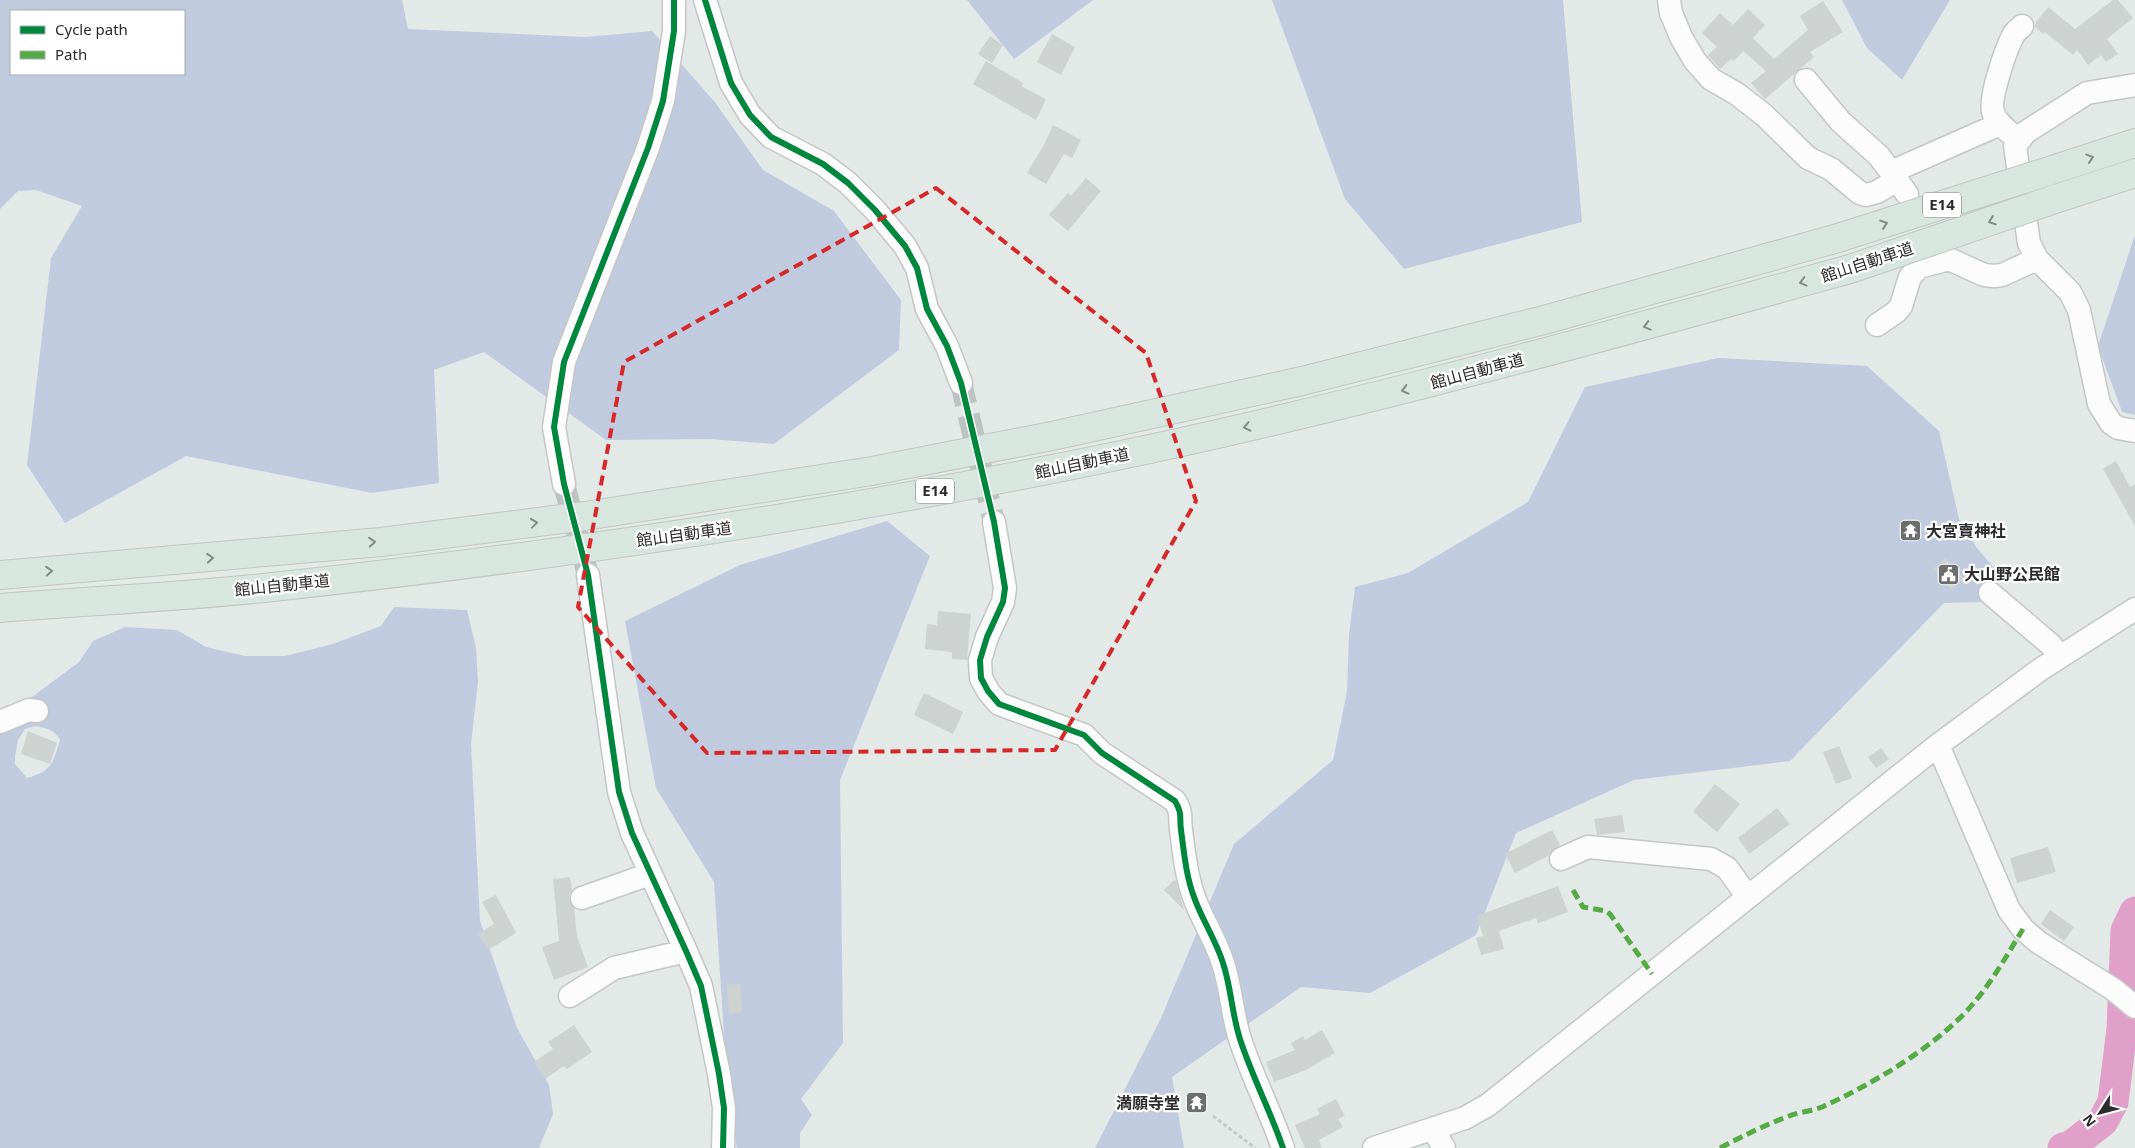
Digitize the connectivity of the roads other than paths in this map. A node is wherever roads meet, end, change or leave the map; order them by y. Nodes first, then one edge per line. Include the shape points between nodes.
1 (674, 0) edge
2 (705, 0) edge
3 (1668, 0) edge
4 (2022, 26) dead end
5 (1806, 80) dead end
6 (2135, 84) edge
7 (2000, 124) junction
8 (2019, 140) junction
9 (2130, 144) edge
10 (2135, 172) edge
11 (1898, 182) junction
12 (2037, 259) junction
13 (1877, 325) dead end
14 (961, 383) tunnel mouth
15 (2135, 431) edge
16 (564, 484) tunnel mouth
17 (994, 522) tunnel mouth
18 (0, 575) edge
19 (588, 575) tunnel mouth
20 (1990, 593) dead end
21 (0, 608) edge
22 (2135, 609) edge
23 (2059, 657) junction
24 (37, 711) dead end
25 (0, 722) edge
26 (1938, 745) junction
27 (1561, 859) dead end
28 (650, 874) junction
29 (1748, 897) junction
30 (582, 898) dead end
31 (686, 951) junction
32 (570, 996) dead end
33 (2133, 1004) edge
34 (1438, 1138) edge
35 (723, 1148) edge
36 (1283, 1148) edge
37 (1374, 1148) edge

1 - 16 street via 674,31 663,101 648,148 564,362 554,427
2 - 14 street via 731,83 750,114 771,138 823,164 848,184 905,246 917,268 927,309 947,346
3 - 11 street via 1670,13 1695,61 1711,79 1764,115 1808,158 1831,169 1866,195
4 - 7 street via 2013,37 1994,91 1993,114
5 - 11 street
6 - 8 street via 2087,93 2026,132
7 - 8 street
7 - 11 street
8 - 12 street via 2015,146 2023,204 2029,243
18 -> 9 highway, 館山自動車道 / E14, bridge via 390,540 585,516 872,471 1052,436 1302,381 1544,320 1838,238
10 -> 21 highway, 館山自動車道 / E14, bridge via 1850,269 1379,396 1207,437 1043,471 796,517 540,555 261,588
12 - 13 street via 1994,276 1984,275 1950,259 1920,267 1910,277 1901,306
12 - 15 street via 2070,292 2079,310 2099,404 2111,423 2118,428
17 - 36 street via 1006,588 980,660 981,678 998,704 1084,735 1102,753 1175,801 1181,812 1186,869 1193,897 1218,946 1241,1044
19 - 28 street via 619,792
20 - 23 street via 2051,645
22 - 23 street
23 - 26 street
24 - 25 street via 29,710
26 - 29 street
26 - 33 street via 2009,910 2023,929
27 - 29 street via 1588,846 1711,859 1727,868
28 - 30 street
28 - 31 street
29 - 34 street via 1488,1105
31 - 32 street via 614,968
31 - 35 street via 701,986 719,1074 724,1108
34 - 37 street

